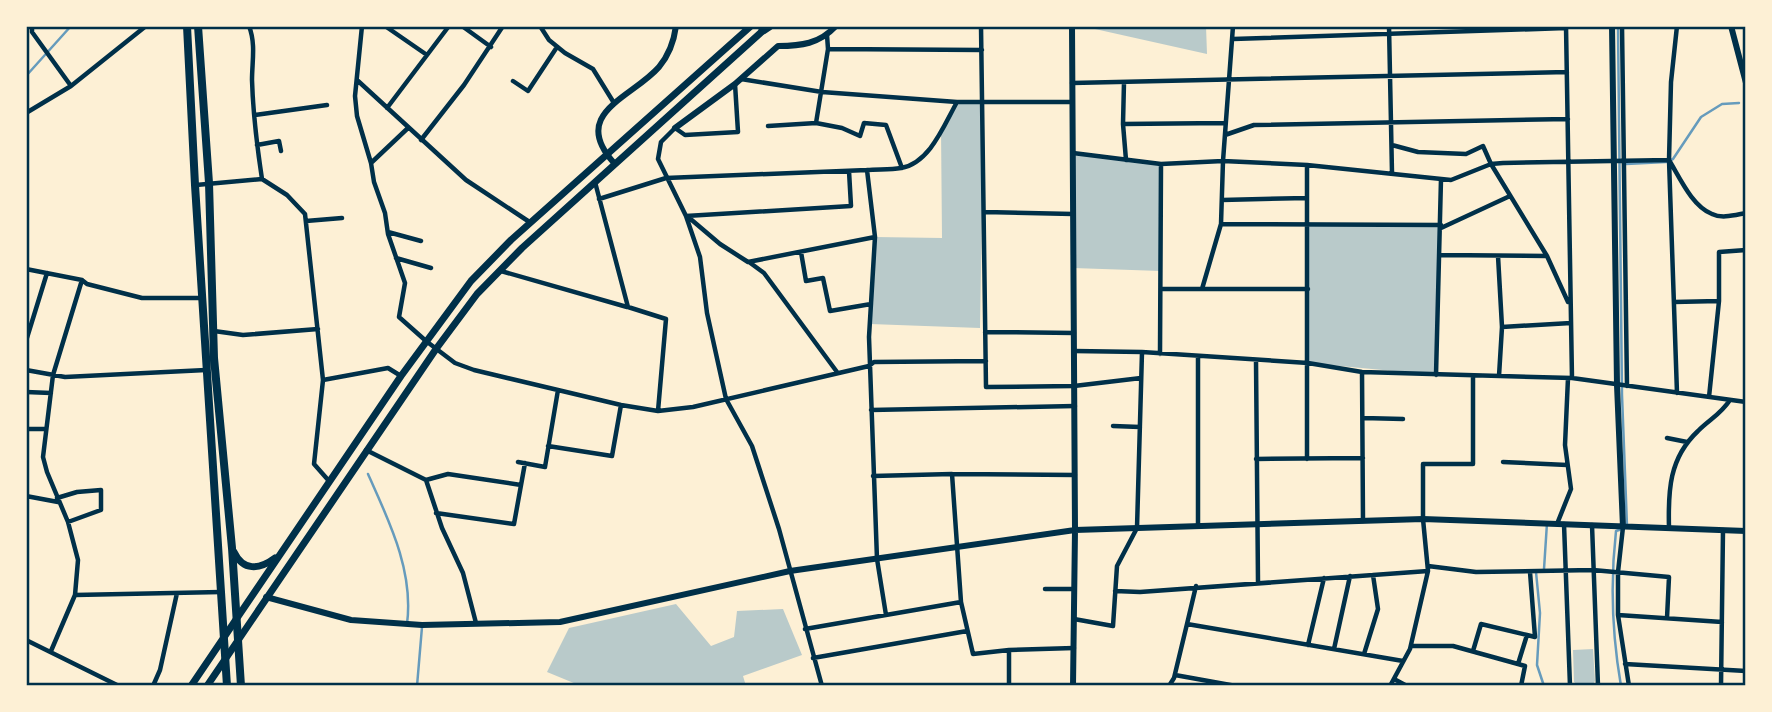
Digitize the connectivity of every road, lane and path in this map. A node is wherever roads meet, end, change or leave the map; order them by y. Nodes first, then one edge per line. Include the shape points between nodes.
1 (32, 26) edge
2 (146, 26) edge
3 (187, 26) edge
4 (198, 26) edge
5 (362, 26) edge
6 (385, 26) edge
7 (449, 26) edge
8 (462, 26) edge
9 (503, 26) edge
10 (540, 26) edge
11 (677, 26) edge
12 (751, 26) edge
13 (836, 26) edge
14 (981, 26) edge
15 (1072, 26) edge
16 (1233, 26) edge
17 (1389, 26) edge
18 (1612, 26) edge
19 (1622, 26) edge
20 (1677, 26) edge
21 (1731, 26) edge
22 (251, 27) edge
23 (1566, 27) edge
24 (767, 28) edge
25 (1390, 33) junction
26 (827, 35) junction
27 (1233, 39) junction
28 (491, 47) junction
29 (557, 47) junction
30 (828, 49) junction
31 (982, 50) junction
32 (427, 55) junction
33 (1567, 72) junction
34 (1390, 76) junction
35 (357, 80) junction
36 (1231, 80) junction
37 (513, 81) dead end
38 (737, 81) junction
39 (1124, 82) junction
40 (1071, 83) junction
41 (1746, 83) edge
42 (71, 86) junction
43 (822, 92) junction
44 (984, 101) junction
45 (957, 102) junction
46 (1072, 102) junction
47 (614, 103) junction
48 (327, 105) dead end
49 (387, 108) junction
50 (26, 113) edge
51 (254, 115) junction
52 (1568, 120) junction
53 (816, 123) junction
54 (1225, 123) junction
55 (1391, 123) junction
56 (1123, 124) junction
57 (768, 126) dead end
58 (408, 128) junction
59 (675, 128) junction
60 (1225, 135) junction
61 (421, 140) junction
62 (257, 145) junction
63 (1392, 145) junction
64 (281, 151) dead end
65 (1073, 153) junction
66 (606, 154) junction
67 (1126, 160) junction
68 (1223, 160) junction
69 (1625, 160) junction
70 (1668, 160) junction
71 (1614, 161) junction
72 (1569, 162) junction
73 (371, 163) junction
74 (614, 163) junction
75 (1161, 164) junction
76 (1491, 164) junction
77 (1307, 165) junction
78 (902, 168) junction
79 (849, 170) junction
80 (867, 170) junction
81 (1392, 173) junction
82 (262, 178) junction
83 (666, 178) junction
84 (1441, 179) junction
85 (594, 182) junction
86 (209, 183) junction
87 (195, 185) junction
88 (1510, 196) junction
89 (1307, 198) junction
90 (599, 199) junction
91 (1222, 200) junction
92 (985, 212) junction
93 (1746, 213) edge
94 (1073, 214) junction
95 (686, 216) junction
96 (342, 218) dead end
97 (306, 221) junction
98 (532, 224) junction
99 (1222, 224) junction
100 (1307, 224) junction
101 (1441, 227) junction
102 (388, 232) junction
103 (875, 237) junction
104 (421, 241) dead end
105 (1746, 250) edge
106 (801, 251) junction
107 (1439, 256) junction
108 (1499, 256) junction
109 (1547, 256) junction
110 (395, 257) junction
111 (748, 262) junction
112 (431, 268) dead end
113 (26, 269) edge
114 (499, 271) junction
115 (47, 273) junction
116 (82, 279) junction
117 (1161, 289) junction
118 (1202, 289) junction
119 (1308, 289) junction
120 (202, 298) junction
121 (1718, 301) junction
122 (1675, 302) junction
123 (871, 304) junction
124 (1570, 306) junction
125 (628, 307) junction
126 (1571, 323) junction
127 (1502, 327) junction
128 (318, 328) junction
129 (214, 331) junction
130 (985, 332) junction
131 (1074, 333) junction
132 (26, 341) edge
133 (426, 341) junction
134 (436, 349) junction
135 (1074, 351) junction
136 (1142, 352) junction
137 (1160, 354) junction
138 (1198, 357) junction
139 (1256, 360) junction
140 (986, 361) junction
141 (1308, 363) junction
142 (869, 366) junction
143 (26, 370) edge
144 (207, 370) junction
145 (837, 372) junction
146 (1362, 372) junction
147 (53, 375) junction
148 (1436, 375) junction
149 (401, 376) junction
150 (1473, 376) junction
151 (1499, 376) junction
152 (1141, 378) junction
153 (1570, 378) junction
154 (323, 380) junction
155 (1617, 385) junction
156 (1074, 386) junction
157 (1627, 386) junction
158 (558, 390) junction
159 (26, 392) edge
160 (51, 393) junction
161 (1677, 393) junction
162 (1709, 397) junction
163 (726, 399) junction
164 (1730, 400) junction
165 (1746, 402) edge
166 (621, 405) junction
167 (1075, 406) junction
168 (871, 410) junction
169 (658, 411) junction
170 (1363, 418) junction
171 (1403, 419) dead end
172 (1113, 426) dead end
173 (1140, 427) junction
174 (26, 429) edge
175 (46, 429) junction
176 (1667, 438) dead end
177 (1687, 442) junction
178 (548, 446) junction
179 (366, 450) junction
180 (1307, 458) junction
181 (1363, 458) junction
182 (1255, 459) junction
183 (519, 462) dead end
184 (1503, 462) dead end
185 (525, 463) junction
186 (1567, 465) junction
187 (952, 474) junction
188 (1075, 475) junction
189 (873, 476) junction
190 (426, 480) junction
191 (329, 481) junction
192 (521, 485) junction
193 (26, 496) edge
194 (58, 500) junction
195 (436, 513) junction
196 (1423, 519) junction
197 (1363, 521) junction
198 (68, 523) junction
199 (1257, 524) junction
200 (1560, 524) junction
201 (1198, 526) junction
202 (1592, 526) junction
203 (1623, 527) junction
204 (1138, 528) junction
205 (1669, 528) junction
206 (1075, 530) junction
207 (1723, 530) junction
208 (1746, 531) edge
209 (958, 547) junction
210 (232, 548) junction
211 (279, 555) junction
212 (877, 559) junction
213 (1428, 569) junction
214 (1593, 570) junction
215 (790, 571) junction
216 (1567, 571) junction
217 (1530, 572) junction
218 (1618, 572) junction
219 (1373, 575) junction
220 (1350, 576) junction
221 (1324, 578) junction
222 (1258, 582) junction
223 (1196, 586) junction
224 (1045, 589) dead end
225 (1073, 589) junction
226 (1115, 591) junction
227 (222, 592) junction
228 (177, 593) junction
229 (75, 595) junction
230 (266, 597) junction
231 (961, 602) junction
232 (886, 615) junction
233 (1618, 615) junction
234 (1667, 618) junction
235 (237, 619) junction
236 (1074, 619) junction
237 (1722, 622) junction
238 (476, 623) junction
239 (1187, 624) junction
240 (805, 629) junction
241 (967, 631) junction
242 (1527, 635) junction
243 (225, 636) junction
244 (26, 640) edge
245 (237, 640) junction
246 (1308, 645) junction
247 (1410, 646) junction
248 (1074, 648) junction
249 (1334, 649) junction
250 (1009, 650) junction
251 (51, 651) junction
252 (1473, 651) junction
253 (1364, 654) junction
254 (226, 657) junction
255 (813, 658) junction
256 (1403, 661) junction
257 (1518, 664) junction
258 (1625, 664) junction
259 (1721, 670) junction
260 (1746, 671) edge
261 (1175, 675) junction
262 (1394, 679) junction
263 (119, 686) edge
264 (153, 686) edge
265 (191, 686) edge
266 (207, 686) edge
267 (227, 686) edge
268 (241, 686) edge
269 (822, 686) edge
270 (1009, 686) edge
271 (1073, 686) edge
272 (1170, 686) edge
273 (1236, 686) edge
274 (1390, 686) edge
275 (1407, 686) edge
276 (1521, 686) edge
277 (1570, 686) edge
278 (1598, 686) edge
279 (1629, 686) edge
280 (1721, 686) edge

1 - 42 street
2 - 42 street
3 - 87 highway
4 - 86 highway
5 - 35 street
6 - 32 street
7 - 32 street
8 - 28 street
9 - 28 street
10 - 29 street
11 - 47 street via 659,67
12 - 66 main road
13 - 26 street
14 - 31 street
15 - 40 street
16 - 27 street
17 - 25 street
18 - 71 street
19 - 69 street
20 - 70 street
21 - 41 street
22 - 51 street
23 - 25 street
23 - 33 street
24 - 74 main road
25 - 27 street
25 - 34 street
26 - 30 street
26 - 38 street via 804,46 778,46
27 - 36 street
28 - 61 street
29 - 37 street via 528,91
29 - 47 street via 593,69
30 - 31 street
30 - 43 street
31 - 44 street
32 - 49 street
33 - 34 street
33 - 52 street
34 - 36 street
34 - 55 street
35 - 49 street
35 - 73 street via 357,116
36 - 39 street
36 - 54 street
38 - 43 street
38 - 59 street
38 - 59 street via 738,132 685,135
39 - 40 street
39 - 56 street
40 - 46 street
42 - 50 street
43 - 45 street
43 - 53 street
44 - 45 street
44 - 46 street
44 - 92 street
45 - 78 street via 927,153
46 - 65 street
47 - 66 street via 598,134
48 - 51 street
49 - 58 street
51 - 62 street
52 - 55 street
52 - 72 street
53 - 57 street
53 - 78 street via 860,136 864,124 886,125
54 - 56 street
54 - 60 street
55 - 60 street via 1254,125
55 - 63 street
56 - 67 street
58 - 61 street
58 - 73 street
59 - 83 street via 661,142 658,159
60 - 68 street
61 - 98 street via 466,180
62 - 64 street via 279,141
62 - 82 street
63 - 76 street via 1466,155 1483,146
63 - 81 street
65 - 67 street
65 - 94 street
66 - 74 street
66 - 98 main road
67 - 75 street
68 - 75 street
68 - 77 street
68 - 91 street
69 - 70 street
69 - 71 street
69 - 157 street
70 - 93 street via 1697,203 1712,215
70 - 122 street
71 - 72 street
71 - 155 street
72 - 76 street
72 - 124 street
73 - 102 street
74 - 85 main road
75 - 117 street
76 - 84 street via 1451,180
76 - 88 street
77 - 81 street
77 - 89 street
78 - 80 street
79 - 80 street
79 - 83 street
79 - 95 street via 851,206
80 - 103 street
81 - 84 street
82 - 86 street
82 - 97 street via 300,207
83 - 90 street
83 - 95 street
84 - 101 street
85 - 90 street
85 - 114 main road
86 - 87 street
86 - 129 highway
87 - 120 highway
88 - 101 street
88 - 109 street
89 - 91 street
89 - 100 street
90 - 125 street
91 - 99 street
92 - 94 street
92 - 130 street
94 - 131 street
95 - 111 street
95 - 163 street via 700,257 706,313
96 - 97 street
97 - 128 street
98 - 133 main road via 489,262
99 - 100 street
99 - 118 street
100 - 101 street
100 - 119 street
101 - 107 street
102 - 104 street
102 - 110 street
103 - 106 street
103 - 123 street
105 - 121 street via 1719,251
106 - 111 street
106 - 123 street via 806,281 823,278 830,312
107 - 108 street
107 - 148 street
108 - 109 street
108 - 127 street
109 - 124 street
110 - 112 street
110 - 133 street via 405,283 399,317
111 - 145 street via 764,272
113 - 115 street
114 - 125 street
114 - 134 main road
115 - 116 street
115 - 132 street
116 - 120 street via 142,298
116 - 147 street
117 - 118 street
117 - 137 street
118 - 119 street
119 - 141 street
120 - 144 highway
121 - 122 street
121 - 162 street
122 - 161 street
123 - 142 street
124 - 126 street
125 - 169 street via 666,319
126 - 127 street
126 - 153 street
127 - 151 street
128 - 129 street via 243,335
128 - 154 street
129 - 210 highway
130 - 131 street
130 - 140 street
131 - 135 street
133 - 134 street
133 - 149 main road
134 - 158 street via 474,370
134 - 179 main road
135 - 136 street
135 - 156 street
136 - 137 street
136 - 152 street
137 - 138 street
138 - 139 street
138 - 201 street
139 - 141 street
139 - 182 street
140 - 142 street via 874,362
140 - 156 street via 986,387
141 - 146 street
141 - 180 street
142 - 145 street
142 - 168 street
143 - 147 street
144 - 147 street
144 - 227 highway
145 - 163 street
146 - 148 street
146 - 170 street
147 - 160 street
148 - 150 street
149 - 154 street via 388,368
149 - 191 main road
150 - 151 street
150 - 196 street via 1473,464 1423,464
151 - 153 street
152 - 156 street
152 - 173 street
153 - 155 street
153 - 186 street
154 - 191 street via 314,464
155 - 157 street
155 - 203 street
156 - 167 street
157 - 161 street
158 - 166 street
158 - 178 street
159 - 160 street
160 - 175 street
161 - 162 street
162 - 164 street
163 - 169 street
163 - 215 street via 752,446
164 - 165 street
164 - 177 street
166 - 169 street
166 - 178 street via 612,456
167 - 168 street
167 - 188 street
168 - 189 street
170 - 171 street
170 - 181 street
172 - 173 street
173 - 204 street
174 - 175 street
175 - 194 street via 43,457
176 - 177 street
177 - 205 street via 1671,474
178 - 185 street via 545,467
179 - 190 street
179 - 230 main road
180 - 181 street
180 - 182 street
181 - 197 street
182 - 199 street
183 - 185 street
184 - 186 street
185 - 192 street
186 - 200 street via 1571,489
187 - 188 street
187 - 189 street
187 - 209 street
188 - 206 street
189 - 212 street
190 - 192 street via 448,474
190 - 195 street
191 - 211 main road
192 - 195 street via 514,524
193 - 194 street
194 - 198 street
194 - 198 street via 101,490 102,510
195 - 238 street via 463,573
196 - 197 street
196 - 200 street
196 - 213 street
197 - 199 street
198 - 229 street via 78,560
199 - 201 street
199 - 222 street
200 - 202 street
200 - 216 street
201 - 204 street
202 - 203 street
202 - 214 street
203 - 205 street
203 - 218 street
204 - 206 street
204 - 226 street via 1117,566
205 - 207 street
206 - 209 street
206 - 225 street
207 - 208 street
207 - 237 street
209 - 212 street
209 - 231 street
210 - 211 main road via 240,563 253,568
210 - 235 highway
211 - 235 main road
212 - 215 street
212 - 232 street
213 - 217 street
213 - 219 street
213 - 247 street
214 - 216 street
214 - 218 street
214 - 278 street
215 - 238 street via 560,622
215 - 240 street
216 - 217 street
216 - 277 street
217 - 242 street via 1535,637
218 - 233 street
218 - 234 street via 1669,577
219 - 220 street
219 - 253 street via 1378,609
220 - 221 street
220 - 249 street
221 - 222 street
221 - 246 street
222 - 223 street
223 - 226 street
223 - 239 street
224 - 225 street
225 - 236 street
226 - 236 street via 1113,626
227 - 228 street
227 - 243 highway
228 - 229 street
228 - 264 street
229 - 251 street
230 - 238 street via 351,620
230 - 245 main road
231 - 232 street
231 - 241 street
232 - 240 street
233 - 234 street
233 - 258 street
234 - 237 street
235 - 243 main road
235 - 245 highway
236 - 248 street
237 - 259 street
239 - 246 street
239 - 261 street
240 - 255 street
241 - 250 street via 973,654
241 - 255 street
242 - 252 street via 1481,624
242 - 257 street
243 - 254 highway
243 - 265 main road
244 - 251 street
245 - 254 main road
245 - 268 highway
246 - 249 street
247 - 252 street
247 - 256 street
248 - 250 street
248 - 271 street
249 - 253 street
250 - 270 street
251 - 263 street
252 - 257 street
253 - 256 street
254 - 266 main road
254 - 267 highway
255 - 269 street
256 - 262 street
257 - 276 street via 1525,666
258 - 259 street
258 - 279 street
259 - 260 street
259 - 280 street
261 - 272 street
261 - 273 street
262 - 274 street
262 - 275 street

